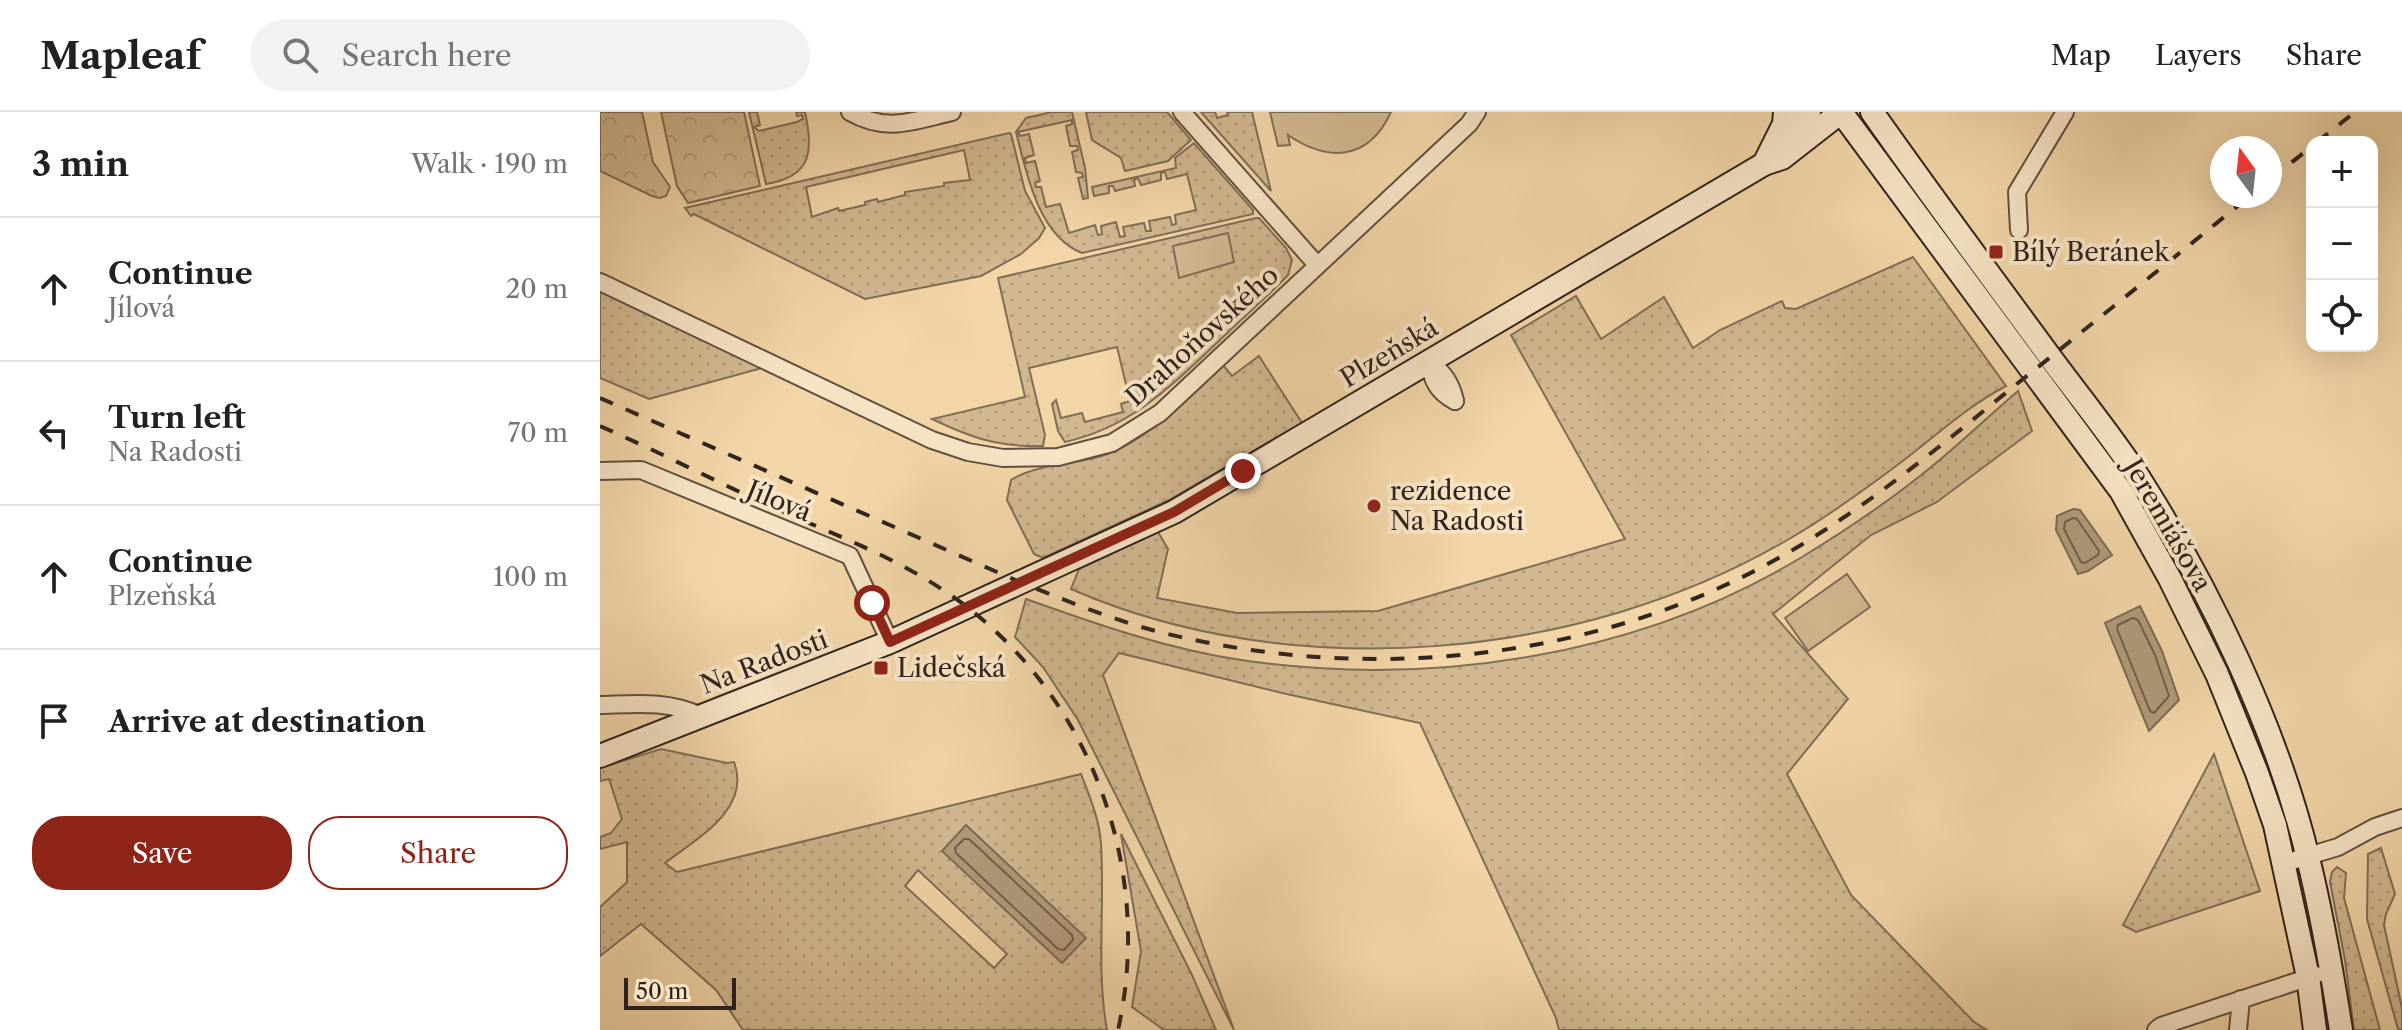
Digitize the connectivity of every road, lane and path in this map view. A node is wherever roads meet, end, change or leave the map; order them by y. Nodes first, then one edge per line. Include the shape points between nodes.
1 (850, 112) edge
2 (952, 112) edge
3 (1182, 112) edge
4 (1477, 112) edge
5 (1785, 112) edge
6 (1809, 112) edge
7 (1841, 112) edge
8 (1872, 112) edge
9 (2065, 112) edge
10 (1776, 141) junction
11 (1764, 164) junction
12 (2019, 230) dead end
13 (1317, 265) junction
14 (600, 282) edge
15 (600, 471) edge
16 (1035, 577) joint
17 (890, 642) junction
18 (600, 705) edge
19 (701, 716) junction
20 (600, 756) edge
21 (2402, 818) edge
22 (2308, 856) junction
23 (2285, 863) junction
24 (2332, 971) junction
25 (2308, 977) junction
26 (2241, 999) junction
27 (2156, 1030) edge
28 (2238, 1030) edge
29 (2315, 1030) edge
30 (2341, 1030) edge

1 - 2 street via 891,126
3 - 13 street
4 - 13 street, Drahoňovského
5 - 10 main road
6 - 10 main road
7 - 11 main road, Plzeňská via 1782,158
7 - 23 main road, Jeremiášova via 2121,491 2217,674 2257,773
8 - 22 main road, Jeremiášova via 2137,476 2192,568 2275,752
9 - 12 street via 2017,192
10 - 11 main road
11 - 16 main road, Plzeňská via 1174,512
13 - 14 street, Drahoňovského via 1160,413 1112,443 1031,459 968,452 932,440
15 - 17 street, Jílová via 641,470 850,556
16 - 17 main road, Na Radosti
17 - 19 main road, Na Radosti
18 - 19 street via 665,704
19 - 20 main road, Na Radosti
21 - 22 street
22 - 23 street
22 - 24 main road, Jeremiášova
23 - 25 main road, Jeremiášova
24 - 25 street
24 - 30 main road, Jeremiášova
25 - 26 street
25 - 29 main road, Jeremiášova
26 - 27 street
26 - 28 street

